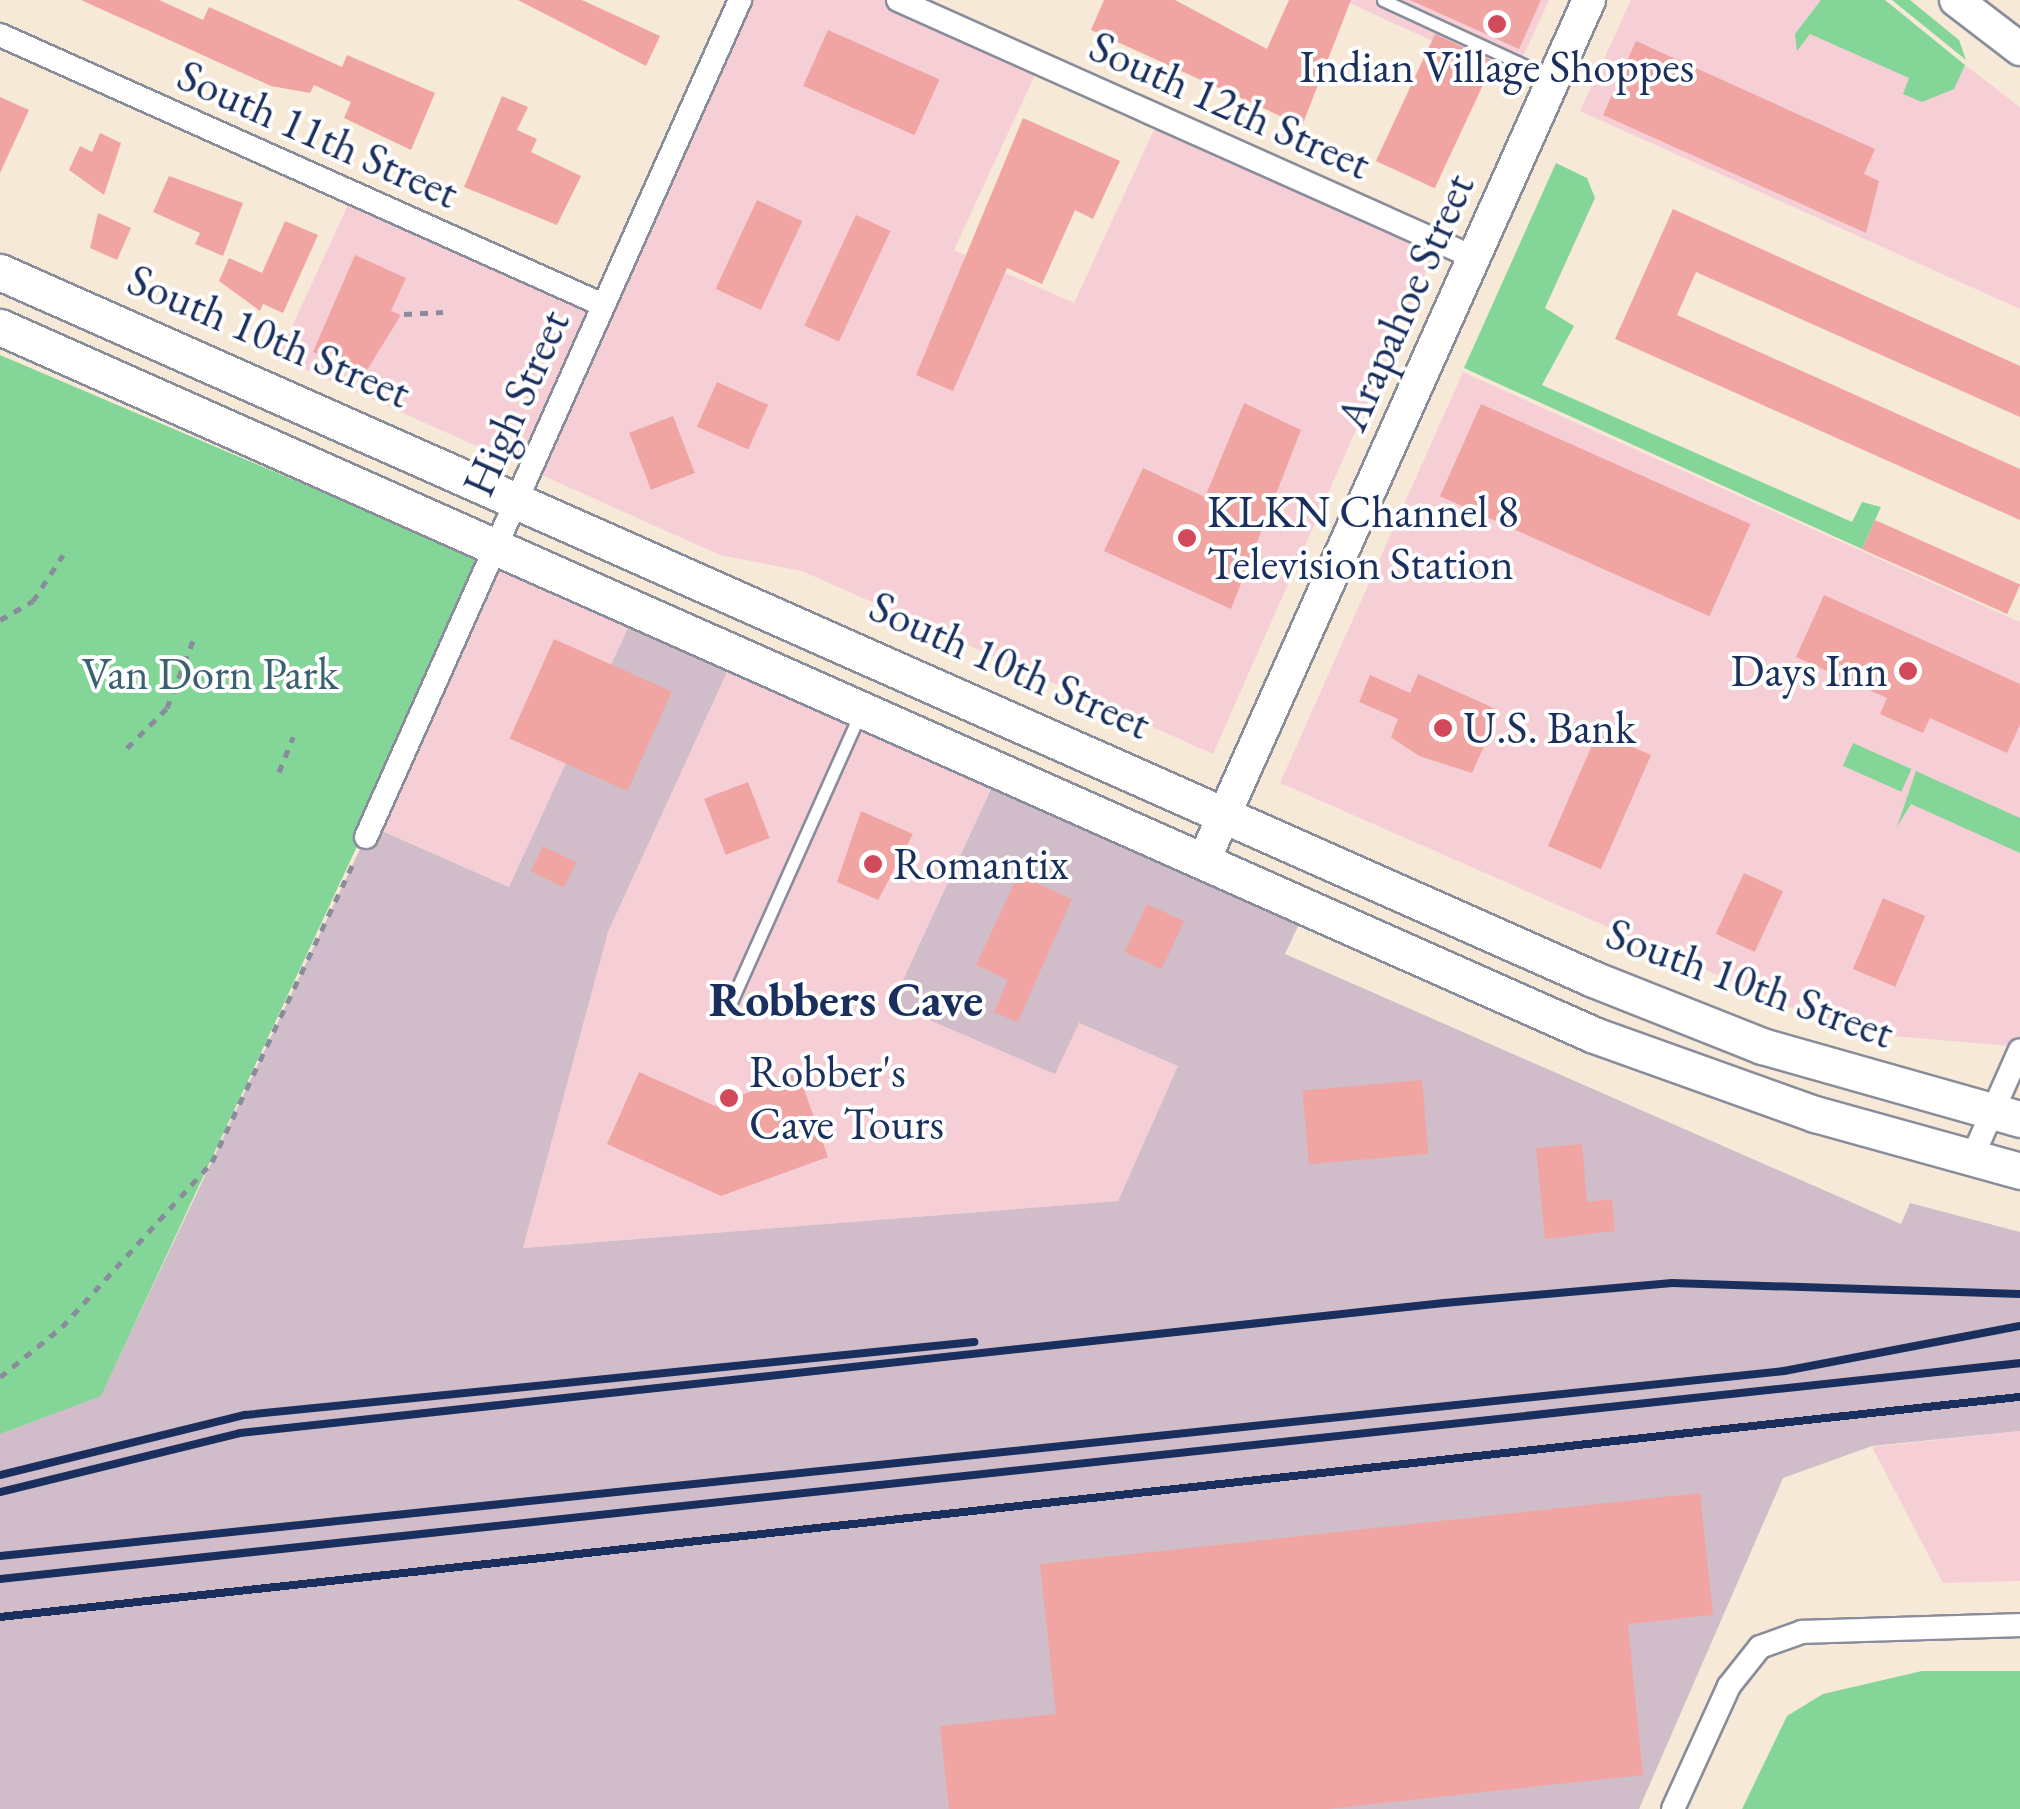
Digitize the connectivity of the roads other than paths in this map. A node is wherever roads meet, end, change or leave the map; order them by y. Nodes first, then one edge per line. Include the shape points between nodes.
1 (740, 0) edge
2 (898, 0) edge
3 (1383, 0) edge
4 (1589, 0) edge
5 (1956, 0) edge
6 (0, 35) edge
7 (2020, 49) edge
8 (1554, 78) junction
9 (1475, 258) junction
10 (1, 272) edge
11 (604, 305) junction
12 (0, 327) edge
13 (519, 496) junction
14 (498, 542) junction
15 (864, 706) junction
16 (1224, 814) junction
17 (366, 838) road end
18 (1204, 860) junction
19 (731, 1002) dead end
20 (2020, 1050) edge
21 (2006, 1116) edge
22 (1971, 1160) junction
23 (2020, 1172) edge
24 (2020, 1625) edge
25 (1673, 1809) edge

1 - 11 street, High Street
2 - 9 street, South 12th Street
3 - 8 lane
4 - 8 street, Arapahoe Street
5 - 7 street
6 - 11 street, South 11th Street
8 - 9 street, Arapahoe Street
9 - 16 street, Arapahoe Street
10 - 13 main road, South 10th Street
11 - 13 street, High Street
12 - 14 main road
13 - 14 street, High Street
13 - 16 main road, South 10th Street
14 - 15 main road
14 - 17 street, High Street
15 - 18 main road
15 - 19 lane
16 - 18 street, Arapahoe Street
16 - 21 main road, South 10th Street via 1700,1023
18 - 22 main road via 1594,1036
20 - 21 street
21 - 22 street
22 - 23 main road
24 - 25 street via 1825,1630 1760,1647 1730,1686

